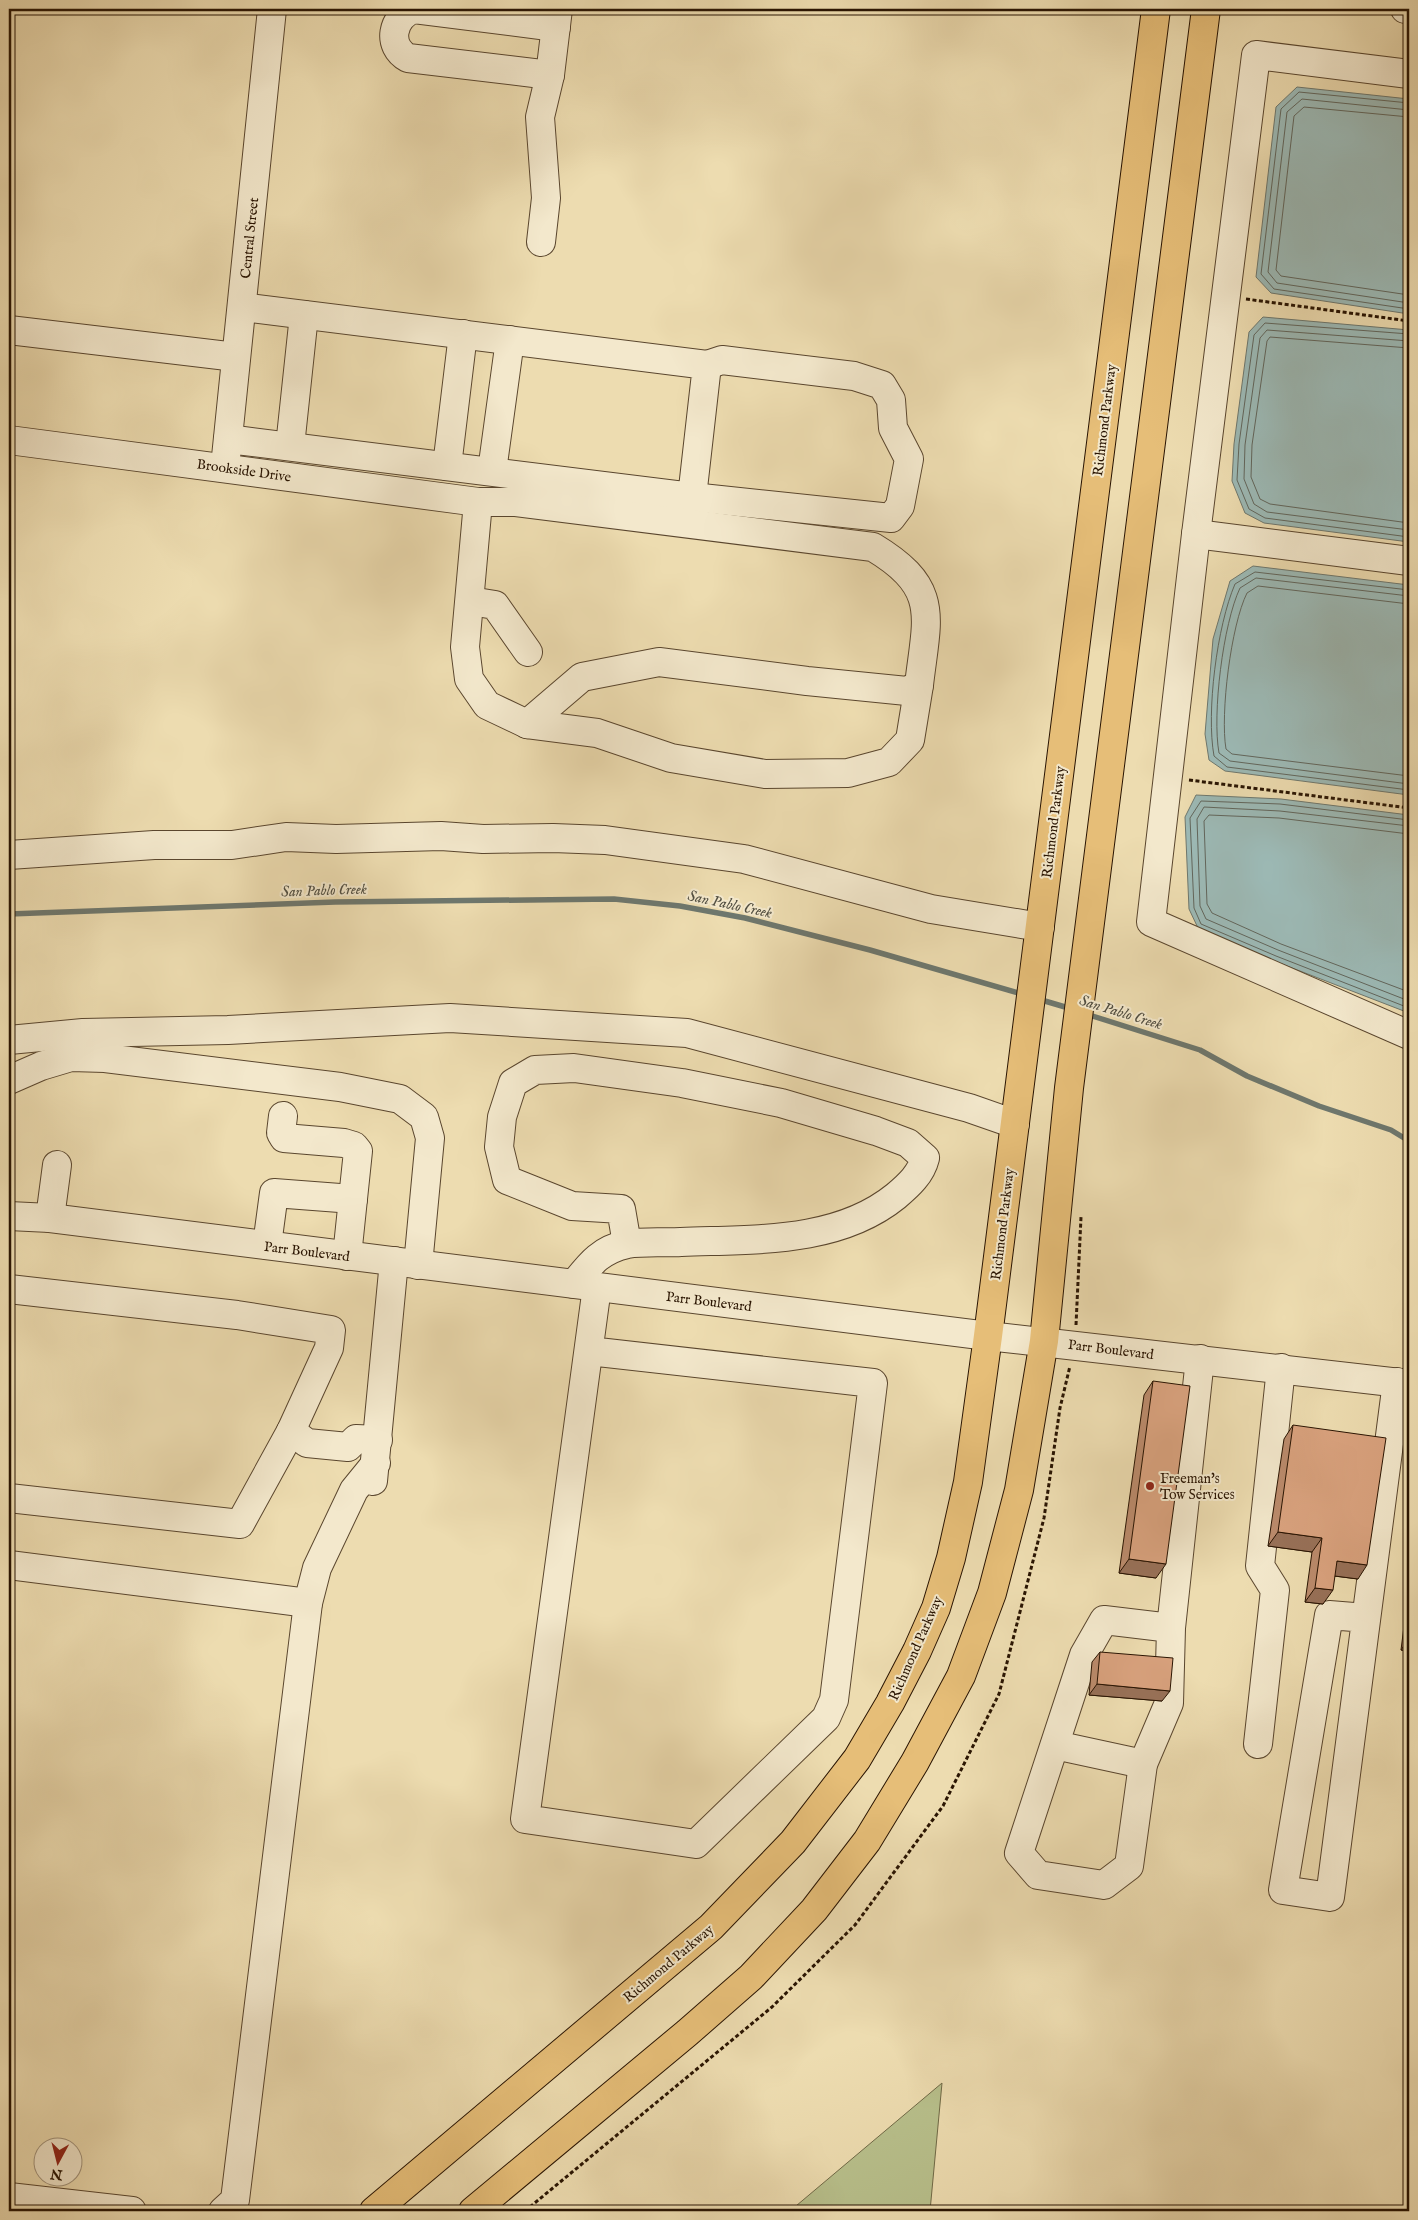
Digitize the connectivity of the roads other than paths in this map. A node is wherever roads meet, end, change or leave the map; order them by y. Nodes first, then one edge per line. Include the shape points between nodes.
1 (272, 9) edge
2 (1156, 9) edge
3 (1206, 9) edge
4 (1405, 9) edge
5 (1409, 9) edge
6 (557, 18) edge
7 (1409, 74) edge
8 (550, 75) junction
9 (541, 242) dead end
10 (242, 307) junction
11 (304, 314) junction
12 (9, 330) edge
13 (463, 334) junction
14 (510, 340) junction
15 (236, 357) junction
16 (707, 365) junction
17 (228, 439) junction
18 (9, 440) edge
19 (290, 446) junction
20 (447, 466) junction
21 (225, 467) junction
22 (492, 471) junction
23 (692, 496) junction
24 (478, 502) junction
25 (1196, 534) junction
26 (1409, 561) edge
27 (470, 601) junction
28 (528, 652) dead end
29 (919, 685) junction
30 (527, 724) junction
31 (9, 855) edge
32 (1040, 927) junction
33 (1409, 1035) edge
34 (9, 1040) edge
35 (9, 1080) edge
36 (284, 1116) dead end
37 (1015, 1124) junction
38 (57, 1165) dead end
39 (353, 1199) junction
40 (9, 1216) edge
41 (50, 1218) junction
42 (627, 1244) junction
43 (267, 1246) junction
44 (346, 1256) junction
45 (406, 1263) junction
46 (586, 1285) junction
47 (9, 1289) edge
48 (988, 1336) junction
49 (1044, 1341) junction
50 (589, 1351) junction
51 (1200, 1360) junction
52 (1281, 1368) junction
53 (1403, 1383) edge
54 (291, 1431) junction
55 (370, 1447) junction
56 (9, 1498) edge
57 (9, 1565) edge
58 (308, 1603) junction
59 (1366, 1618) junction
60 (1171, 1628) junction
61 (1258, 1744) dead end
62 (1055, 1745) junction
63 (1143, 1764) junction
64 (9, 2197) edge
65 (132, 2211) edge
66 (223, 2211) edge
67 (374, 2211) edge
68 (473, 2211) edge

1 - 10 street, Central Street
2 - 32 highway, Richmond Parkway
3 - 49 highway via 1069,1088
4 - 5 street
6 - 8 street
6 - 8 street via 414,9 399,18 394,38 401,54 408,58
7 - 25 street via 1256,55
8 - 9 street via 540,118 546,198
10 - 11 street
10 - 15 street, Central Street
11 - 13 street
11 - 19 street
12 - 15 street
13 - 14 street
13 - 20 street
14 - 16 street
14 - 22 street
15 - 17 street, Central Street
16 - 23 street
16 - 23 street via 722,360 854,376 882,385 891,400 893,428 909,459 908,474 900,506 891,518
17 - 19 street
17 - 21 street, Central Street
18 - 21 street, Brookside Drive
19 - 20 street
20 - 22 street
21 - 24 street, Brookside Drive
22 - 23 street
24 - 27 street, Brookside Drive
24 - 29 street, Brookside Drive via 516,502 873,547 897,561 913,577 924,598 927,619
25 - 26 street
25 - 33 street via 1151,922
27 - 28 street via 495,605
27 - 30 street, Brookside Drive via 465,647 469,679 487,705
29 - 30 street via 907,691 659,662 582,677
29 - 30 street, Brookside Drive via 910,740 889,762 848,773 766,774 671,758 597,733
31 - 32 street via 154,845 232,845 286,837 605,840 744,859 931,909
32 - 37 highway, Richmond Parkway
34 - 37 street via 83,1033 228,1030 450,1018 686,1033 969,1108
35 - 45 street via 71,1057 105,1058 340,1087 400,1099 424,1116 430,1138
36 - 39 street via 281,1133 284,1138 344,1143 358,1150
37 - 48 highway, Richmond Parkway
38 - 41 street
39 - 43 street via 274,1192
39 - 44 street
40 - 41 street, Parr Boulevard
41 - 43 street, Parr Boulevard
42 - 42 street via 786,1237 834,1228 877,1211 922,1170 925,1158 908,1143 868,1128 781,1103 682,1083 574,1068 535,1070 513,1083 502,1116 499,1147 507,1180 572,1206 621,1209
42 - 46 street via 596,1257
43 - 44 street, Parr Boulevard
44 - 45 street, Parr Boulevard
45 - 46 street, Parr Boulevard
45 - 55 street
46 - 48 street, Parr Boulevard
46 - 50 street
47 - 54 street via 237,1315 332,1330 329,1348
48 - 49 street, Parr Boulevard
48 - 67 highway, Richmond Parkway via 968,1482 936,1608 890,1703 857,1760 792,1842 711,1927
49 - 51 street, Parr Boulevard
49 - 68 highway via 1018,1490 992,1593 962,1676 867,1841 814,1910 751,1977
50 - 50 street via 525,1819 696,1844 826,1718 834,1700 873,1383
51 - 52 street, Parr Boulevard
51 - 60 street
52 - 53 street, Parr Boulevard
52 - 61 street via 1260,1566 1275,1590
53 - 59 street
54 - 55 street via 307,1442
54 - 56 street via 240,1524
55 - 58 street via 354,1490 317,1568
57 - 58 street
58 - 66 street via 235,2200
59 - 59 street via 1330,1897 1283,1890 1329,1615
60 - 62 street via 1104,1620 1084,1655
60 - 63 street via 1169,1703
62 - 63 street
62 - 63 street via 1019,1853 1038,1874 1104,1884 1129,1866
64 - 65 street

